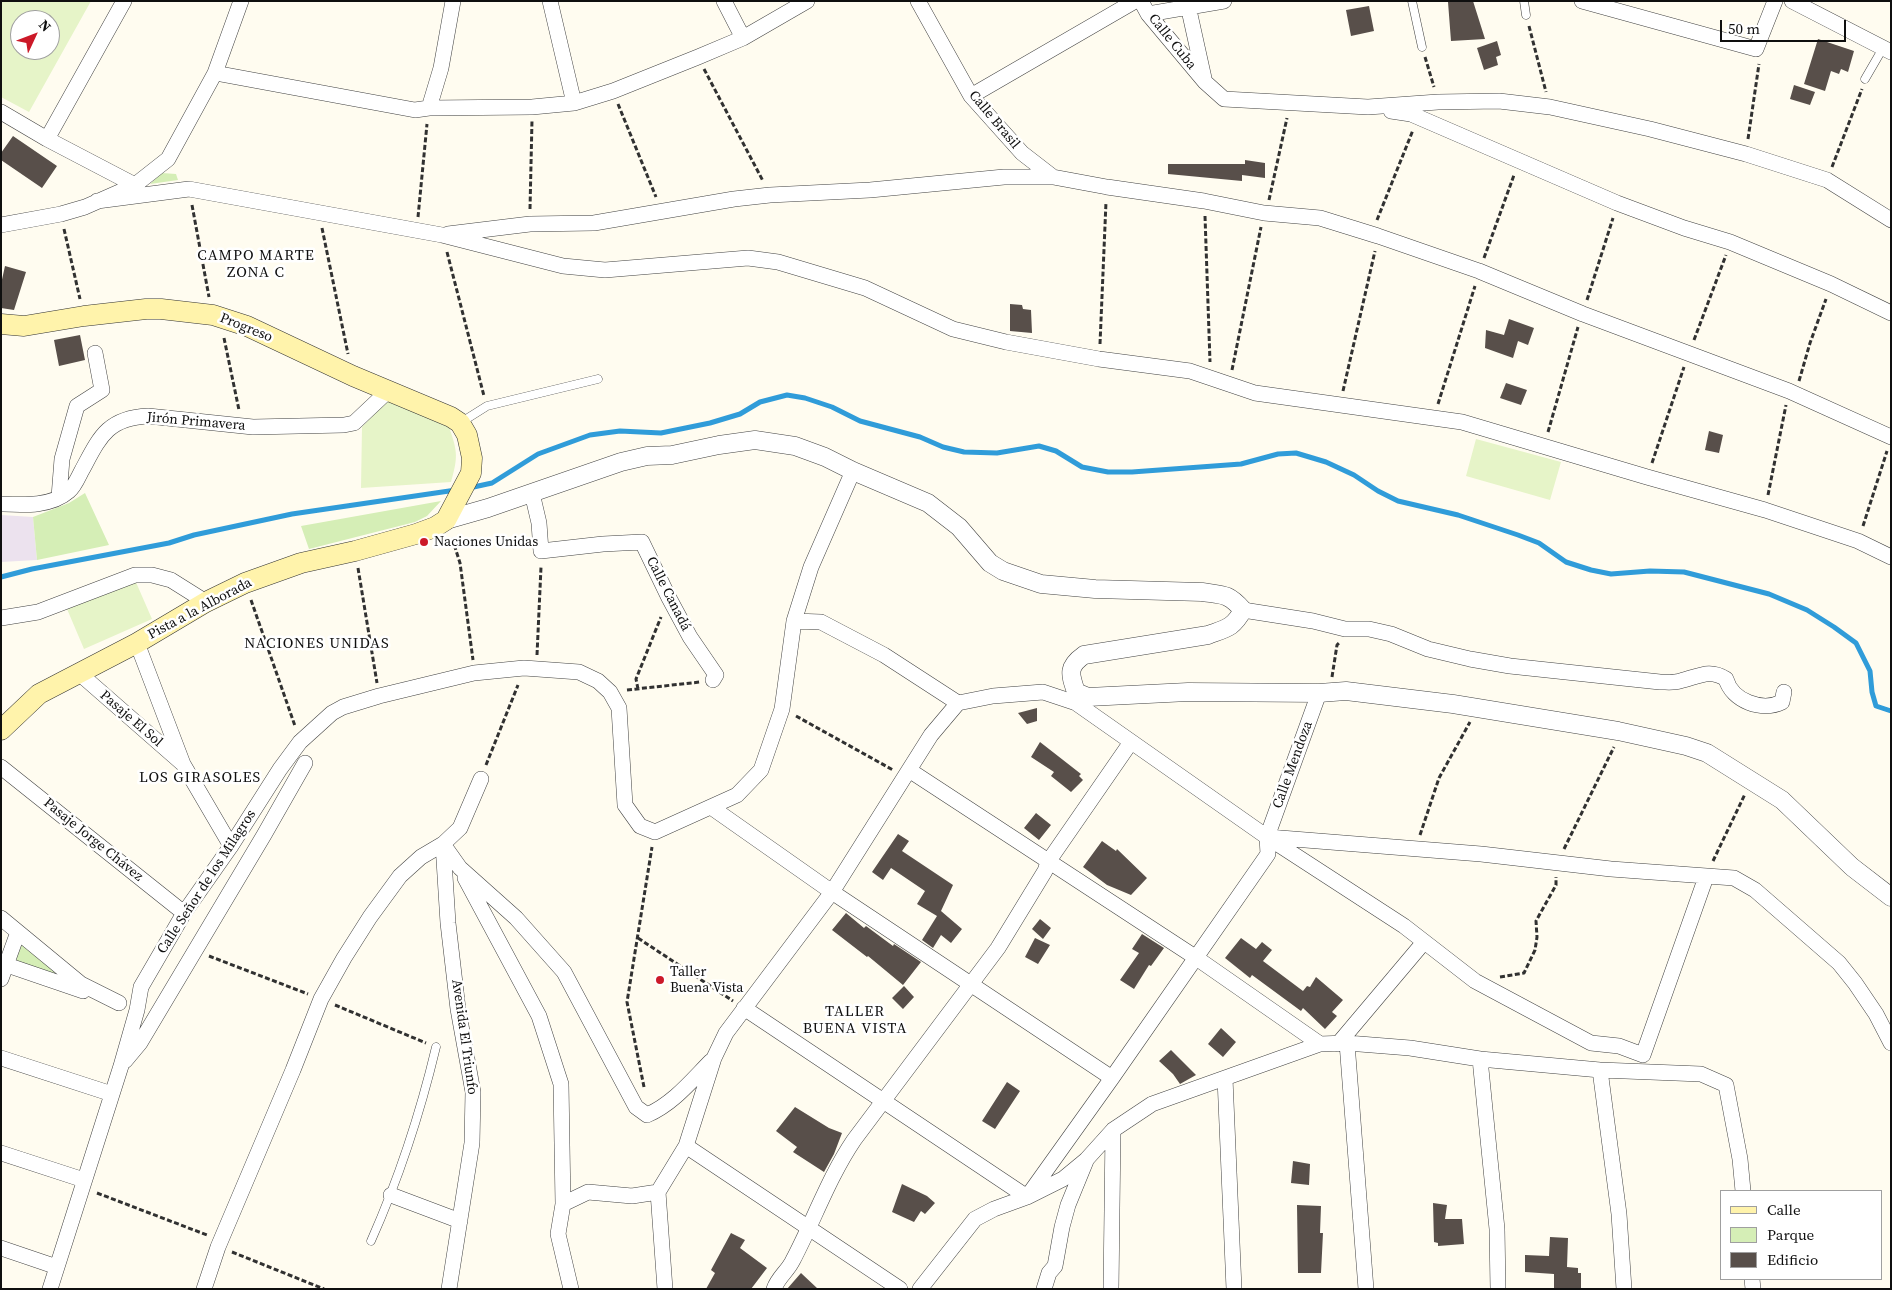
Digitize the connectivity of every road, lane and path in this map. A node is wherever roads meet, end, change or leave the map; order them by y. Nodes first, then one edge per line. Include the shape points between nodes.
1 (124, 1) edge
2 (241, 1) edge
3 (452, 1) edge
4 (550, 1) edge
5 (724, 1) edge
6 (807, 1) edge
7 (918, 1) edge
8 (1135, 1) edge
9 (1224, 1) edge
10 (1412, 1) edge
11 (1524, 1) edge
12 (1582, 1) edge
13 (1775, 1) edge
14 (1792, 1) edge
15 (1187, 4) edge
16 (1145, 7) edge
17 (1526, 15) joint
18 (743, 38) junction
19 (1888, 45) edge
20 (1422, 47) joint
21 (1756, 49) junction
22 (698, 58) junction
23 (215, 73) junction
24 (1865, 79) joint
25 (1205, 82) junction
26 (613, 91) junction
27 (971, 96) junction
28 (1438, 102) junction
29 (574, 103) junction
30 (1290, 104) junction
31 (532, 107) junction
32 (1368, 107) junction
33 (1550, 107) junction
34 (429, 108) junction
35 (1, 112) edge
36 (1418, 118) junction
37 (47, 139) junction
38 (1746, 154) junction
39 (1519, 160) junction
40 (1052, 177) junction
41 (1827, 180) junction
42 (135, 185) junction
43 (1107, 187) junction
44 (189, 189) junction
45 (770, 195) junction
46 (97, 201) junction
47 (1204, 201) junction
48 (662, 211) junction
49 (319, 212) junction
50 (1264, 213) junction
51 (61, 214) junction
52 (1891, 220) edge
53 (530, 224) junction
54 (1, 226) edge
55 (417, 230) junction
56 (442, 235) junction
57 (1375, 235) junction
58 (1730, 242) junction
59 (1479, 270) junction
60 (1831, 284) junction
61 (1891, 313) edge
62 (84, 316) junction
63 (216, 316) junction
64 (1, 324) edge
65 (95, 353) dead end
66 (1689, 354) junction
67 (1099, 359) junction
68 (353, 376) junction
69 (1211, 377) junction
70 (598, 379) dead end
71 (1229, 383) junction
72 (388, 391) junction
73 (1792, 393) junction
74 (1339, 405) junction
75 (487, 406) junction
76 (1434, 418) junction
77 (242, 426) junction
78 (464, 429) junction
79 (1889, 443) edge
80 (853, 471) junction
81 (1647, 477) junction
82 (532, 493) junction
83 (59, 497) junction
84 (1, 504) edge
85 (1765, 510) junction
86 (446, 520) junction
87 (1858, 541) junction
88 (355, 551) junction
89 (541, 551) junction
90 (1891, 556) edge
91 (245, 582) junction
92 (669, 598) junction
93 (206, 602) junction
94 (1243, 610) junction
95 (1, 618) edge
96 (794, 621) junction
97 (1350, 629) junction
98 (137, 643) junction
99 (530, 668) junction
100 (474, 672) junction
101 (78, 673) junction
102 (713, 680) joint
103 (638, 689) junction
104 (610, 692) junction
105 (1076, 692) junction
106 (1324, 692) junction
107 (1784, 692) dead end
108 (379, 696) junction
109 (1060, 698) junction
110 (958, 703) junction
111 (1478, 708) junction
112 (782, 709) junction
113 (1, 730) edge
114 (1621, 732) junction
115 (300, 742) junction
116 (1132, 742) junction
117 (304, 763) dead end
118 (183, 764) junction
119 (1, 767) edge
120 (907, 773) junction
121 (481, 780) joint
122 (1752, 780) junction
123 (711, 807) junction
124 (655, 832) junction
125 (1267, 837) junction
126 (443, 844) junction
127 (230, 846) junction
128 (1414, 849) junction
129 (1048, 862) junction
130 (1558, 862) junction
131 (460, 868) junction
132 (1706, 877) junction
133 (832, 892) junction
134 (1891, 897) edge
135 (184, 913) junction
136 (1, 918) edge
137 (18, 932) junction
138 (638, 938) junction
139 (1424, 942) junction
140 (1195, 957) junction
141 (3, 969) edge
142 (1474, 981) junction
143 (971, 984) junction
144 (119, 1002) junction
145 (744, 1008) junction
146 (137, 1010) junction
147 (1343, 1043) junction
148 (1891, 1043) edge
149 (1320, 1044) junction
150 (436, 1047) dead end
151 (1, 1058) edge
152 (714, 1058) junction
153 (1480, 1059) junction
154 (121, 1066) junction
155 (1600, 1070) junction
156 (1112, 1078) junction
157 (1225, 1078) junction
158 (112, 1094) junction
159 (883, 1102) junction
160 (636, 1107) junction
161 (1113, 1130) junction
162 (686, 1146) junction
163 (1, 1154) edge
164 (1086, 1160) junction
165 (84, 1180) junction
166 (1743, 1190) edge
167 (658, 1192) junction
168 (392, 1195) junction
169 (1027, 1197) junction
170 (563, 1204) junction
171 (460, 1220) junction
172 (809, 1227) junction
173 (371, 1241) dead end
174 (218, 1246) junction
175 (1, 1248) edge
176 (57, 1266) junction
177 (50, 1289) edge
178 (204, 1289) edge
179 (324, 1289) edge
180 (449, 1289) edge
181 (571, 1289) edge
182 (664, 1289) edge
183 (774, 1289) edge
184 (900, 1289) edge
185 (920, 1289) edge
186 (1044, 1289) edge
187 (1111, 1289) edge
188 (1234, 1289) edge
189 (1366, 1289) edge
190 (1498, 1289) edge
191 (1624, 1289) edge

1 - 37 street
2 - 23 street
3 - 34 street via 441,68
4 - 29 street
5 - 18 street
6 - 18 street
7 - 27 street, Calle Brasil
8 - 27 street
9 - 15 street
10 - 20 lane
11 - 17 lane
12 - 21 street
13 - 21 street
14 - 19 street
15 - 16 street
15 - 25 street
16 - 25 street, Calle Cuba
17 - 33 path
18 - 22 street
19 - 24 lane
20 - 28 path
21 - 38 path via 1759,62
22 - 26 street
22 - 45 path
23 - 34 street via 415,110
23 - 42 street via 168,159
24 - 41 path
25 - 30 street, Calle Cuba via 1224,99
26 - 29 street
26 - 48 path
27 - 40 street, Calle Brasil via 1022,153
28 - 32 street
28 - 33 street via 1499,101
29 - 31 street
30 - 32 street, Calle Cuba
30 - 50 path
31 - 34 street
31 - 53 path
32 - 36 street
33 - 38 street
34 - 55 path
35 - 37 street
36 - 39 street
36 - 57 path
37 - 42 street
38 - 41 street
39 - 58 street via 1617,203
39 - 59 path
40 - 43 street
40 - 45 street via 1004,177 870,190
41 - 52 street
42 - 46 street
43 - 47 street
43 - 67 path
44 - 46 street
44 - 49 street
44 - 63 path
45 - 48 street
46 - 51 street
47 - 50 street
47 - 69 path
48 - 53 street via 594,223
49 - 55 street
49 - 68 path
50 - 57 street via 1320,218
50 - 71 path
51 - 54 street
51 - 62 path
53 - 56 street
55 - 56 street
56 - 67 street via 563,266 605,270 748,258 778,262 865,288 953,330
56 - 75 path
57 - 59 street
57 - 74 path
58 - 60 street
58 - 66 path
59 - 66 street
59 - 76 path
60 - 61 street
60 - 73 path
62 - 63 main road, Progreso via 161,309
62 - 64 main road, Progreso via 24,326
63 - 68 main road, Progreso via 247,326
63 - 77 path
65 - 83 street via 102,390 77,406 62,458
66 - 73 street
66 - 81 path
67 - 69 street via 1190,371
68 - 72 main road, Progreso
69 - 71 street
70 - 75 lane
71 - 74 street via 1256,393
72 - 77 street, Jirón Primavera via 354,423
72 - 78 main road, Progreso via 438,410
73 - 79 street
73 - 85 path
74 - 76 street
75 - 78 lane
76 - 81 street via 1462,422
77 - 83 street, Jirón Primavera via 148,416 120,421 105,433 69,491
78 - 86 main road via 472,458 471,473
79 - 87 path
80 - 82 street via 795,446 754,440 672,455 647,456
80 - 94 street via 928,503 959,527 990,563 1004,572 1041,584 1211,593 1233,598
80 - 96 street via 811,567
81 - 85 street
82 - 86 street
82 - 89 street
83 - 84 street via 34,504
85 - 87 street
86 - 88 main road, Pista a la Alborada via 416,534
86 - 100 path via 460,564
87 - 90 street
88 - 91 main road, Pista a la Alborada via 301,563
88 - 108 path
89 - 92 street, Calle Canadá via 642,542
89 - 99 path
91 - 93 main road, Pista a la Alborada
91 - 115 path
92 - 102 street, Calle Canadá via 716,676
92 - 103 path via 636,679
93 - 95 street via 170,580 135,575 38,612
93 - 98 main road, Pista a la Alborada
94 - 97 street
94 - 105 street via 1236,622 1208,634 1084,655 1074,662 1070,675
96 - 110 street via 820,622 884,655
96 - 112 street
97 - 106 path via 1337,645
97 - 107 street via 1391,634 1428,649 1510,666 1660,682 1678,682 1717,673 1726,679 1729,688 1741,699 1762,706 1773,707 1782,702
98 - 101 main road, Pista a la Alborada
98 - 118 street, Pasaje El Sol
99 - 100 street, Calle Señor de los Milagros
99 - 104 street, Calle Señor de los Milagros via 579,672 598,681
99 - 121 path
100 - 108 street, Calle Señor de los Milagros
101 - 113 main road, Pista a la Alborada via 39,694
101 - 118 street, Pasaje El Sol
102 - 103 path
103 - 104 path
104 - 124 street via 619,708 625,805 640,826
105 - 106 street via 1088,698 1188,692
105 - 109 street
106 - 111 street via 1346,691
106 - 125 street, Calle Mendoza
108 - 115 street, Calle Señor de los Milagros via 332,713
109 - 110 street via 1043,692 1018,693
109 - 116 street via 1076,704
110 - 120 street via 931,735
111 - 114 street
111 - 128 path via 1439,778
112 - 120 path
112 - 123 street via 761,770 737,795
114 - 122 street via 1706,753
114 - 130 path
115 - 127 street, Calle Señor de los Milagros
116 - 125 street
116 - 129 street
117 - 154 street via 140,1043
118 - 127 street, Pasaje El Sol
119 - 135 street, Pasaje Jorge Chávez
120 - 129 street
120 - 133 street
121 - 126 street via 460,828
122 - 132 path
122 - 134 street via 1782,800 1852,867
123 - 124 street
123 - 133 street
124 - 138 path
125 - 128 street
125 - 139 street
125 - 140 street, Calle Mendoza via 1268,854
126 - 131 street
126 - 171 street, Avenida El Triunfo via 456,990 474,1092 472,1143
126 - 174 street via 421,857 400,876 370,917 321,999
127 - 135 street, Calle Señor de los Milagros
128 - 130 street
129 - 140 street
129 - 143 street via 998,948
130 - 132 street
130 - 142 path via 1556,885 1536,921 1535,950 1524,973
131 - 160 street via 516,918 564,972
131 - 170 street via 539,1016 561,1084
132 - 142 street via 1643,1055 1619,1046 1591,1043
132 - 148 street via 1734,878 1755,890 1839,963 1876,1014
133 - 143 street
133 - 145 street
135 - 146 street, Calle Señor de los Milagros via 141,987
136 - 137 street
137 - 141 street
137 - 144 street via 81,984
138 - 145 path
138 - 160 path via 627,1002 645,1088
139 - 142 street
139 - 147 street
140 - 149 street
140 - 156 street, Calle Mendoza
141 - 144 street
143 - 156 street
143 - 159 street
144 - 146 street
145 - 152 street via 726,1033
145 - 159 street
146 - 154 street, Calle Señor de los Milagros
147 - 149 street
147 - 153 street via 1410,1048
147 - 189 street
149 - 157 street
150 - 168 lane via 419,1116
151 - 158 street
152 - 160 street via 658,1110 647,1115
152 - 162 street
153 - 155 street
153 - 190 street via 1497,1229
154 - 158 street, Calle Señor de los Milagros
155 - 166 street via 1700,1074 1726,1085
155 - 191 street via 1619,1214
156 - 169 street, Calle Mendoza
157 - 161 street via 1152,1104
157 - 188 street
158 - 165 street, Calle Señor de los Milagros
159 - 169 street
159 - 172 street via 839,1162
161 - 164 street
161 - 187 street
162 - 167 street
162 - 172 street
163 - 165 street
164 - 169 street via 1063,1179
164 - 186 street via 1068,1206 1055,1266
165 - 174 path via 92,1191 212,1237
165 - 176 street, Calle Señor de los Milagros
167 - 170 street via 632,1196 588,1192
167 - 182 street
168 - 171 street
168 - 173 lane
169 - 185 street via 975,1219
170 - 181 street via 558,1234
171 - 180 street, Avenida El Triunfo
172 - 183 street via 792,1263
172 - 184 street
174 - 178 street
174 - 179 path
175 - 176 street
176 - 177 street, Calle Señor de los Milagros

